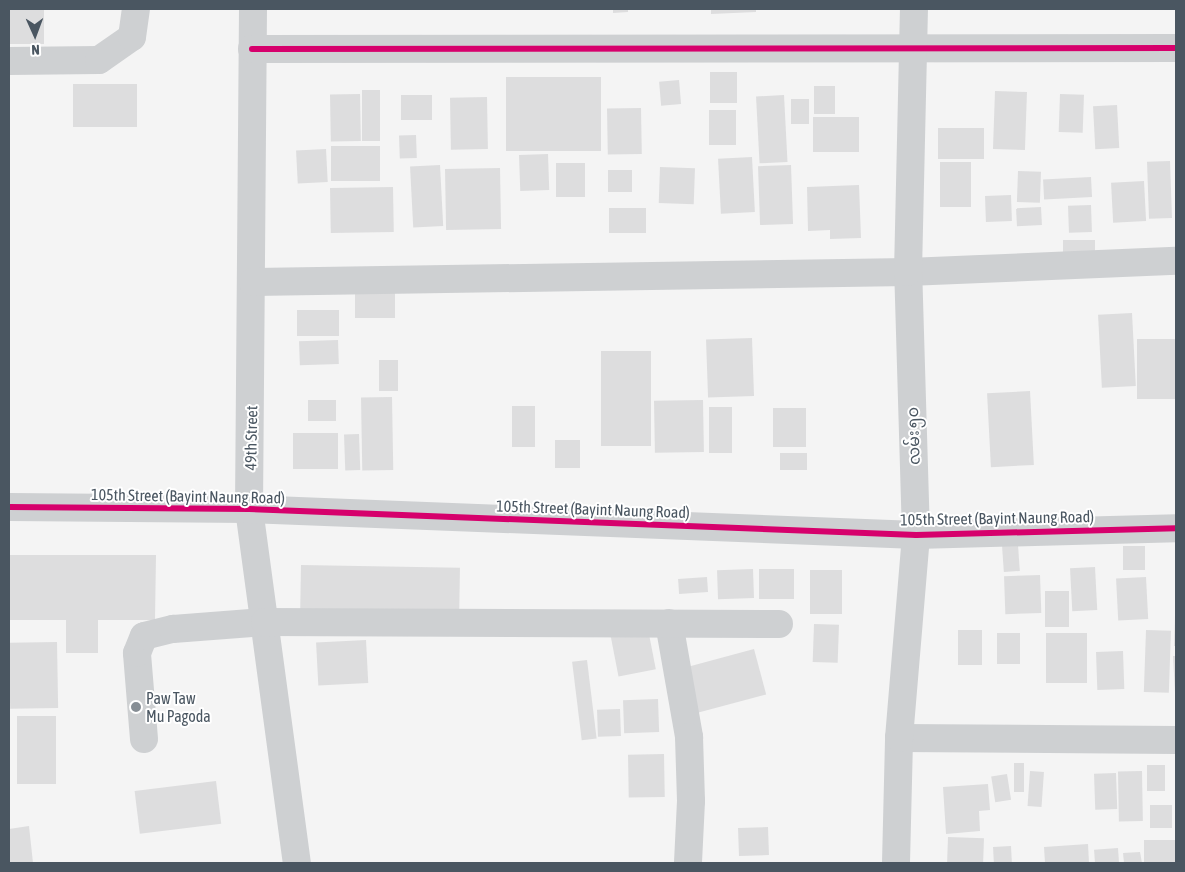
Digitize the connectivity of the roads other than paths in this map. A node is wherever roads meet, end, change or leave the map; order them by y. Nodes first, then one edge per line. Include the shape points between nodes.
1 (136, 9) edge
2 (253, 9) edge
3 (914, 9) edge
4 (1176, 48) edge
5 (252, 49) junction
6 (913, 49) junction
7 (9, 61) edge
8 (1176, 261) edge
9 (908, 272) junction
10 (253, 282) junction
11 (9, 507) edge
12 (249, 509) junction
13 (1176, 528) edge
14 (916, 535) junction
15 (265, 622) junction
16 (669, 624) junction
17 (779, 624) dead end
18 (899, 738) junction
19 (144, 739) dead end
20 (1176, 740) edge
21 (297, 863) edge
22 (688, 863) edge
23 (896, 863) edge

1 - 7 street via 132,37 99,60
2 - 5 street, 49th Street
3 - 6 street, လမ်း ၅၀
4 - 6 street
5 - 6 street
5 - 10 street, 49th Street
6 - 9 street, လမ်း ၅၀
8 - 9 street
9 - 10 street
9 - 14 street, လမ်း ၅၀
10 - 12 street, 49th Street
11 - 12 street, 105th Street (Bayint Naung Road)
12 - 14 street, 105th Street (Bayint Naung Road)
12 - 15 street, 49th Street
13 - 14 street, 105th Street (Bayint Naung Road)
14 - 18 street, လမ်း ၅၀
15 - 16 street
15 - 19 street via 173,629 144,636 137,653
15 - 21 street, 49th Street
16 - 17 street
16 - 22 street via 689,737 691,801
18 - 20 street
18 - 23 street, လမ်း ၅၀

